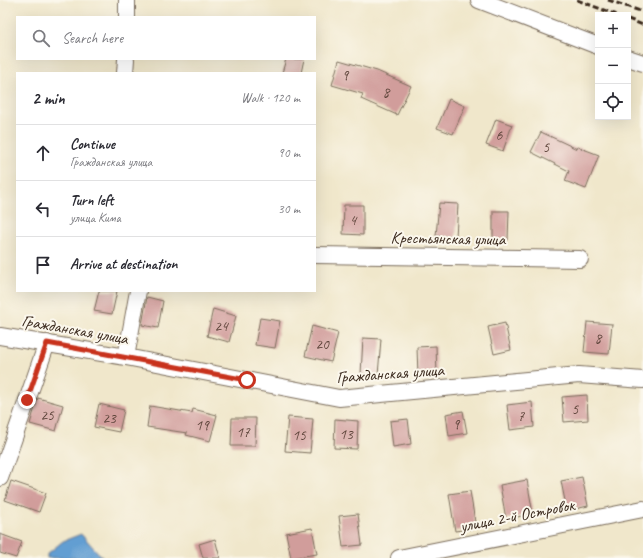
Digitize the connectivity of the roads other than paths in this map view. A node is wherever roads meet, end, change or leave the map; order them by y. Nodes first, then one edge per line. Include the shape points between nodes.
1 (127, 0) edge
2 (479, 0) edge
3 (126, 16) edge
4 (595, 45) edge
5 (631, 59) edge
6 (126, 60) edge
7 (643, 63) edge
8 (125, 72) edge
9 (316, 255) edge
10 (580, 259) dead end
11 (138, 292) edge
12 (0, 336) edge
13 (47, 343) junction
14 (126, 357) junction
15 (643, 380) edge
16 (0, 478) edge
17 (643, 509) edge
18 (399, 558) edge

1 - 3 street
2 - 4 street
5 - 7 street
6 - 8 street
9 - 10 street, Крестьянская улица
11 - 14 street
12 - 13 street, Гражданская улица
13 - 14 street, Гражданская улица
13 - 16 street
14 - 15 street, Гражданская улица via 339,398 579,375
17 - 18 street, улица 2-й Островок

